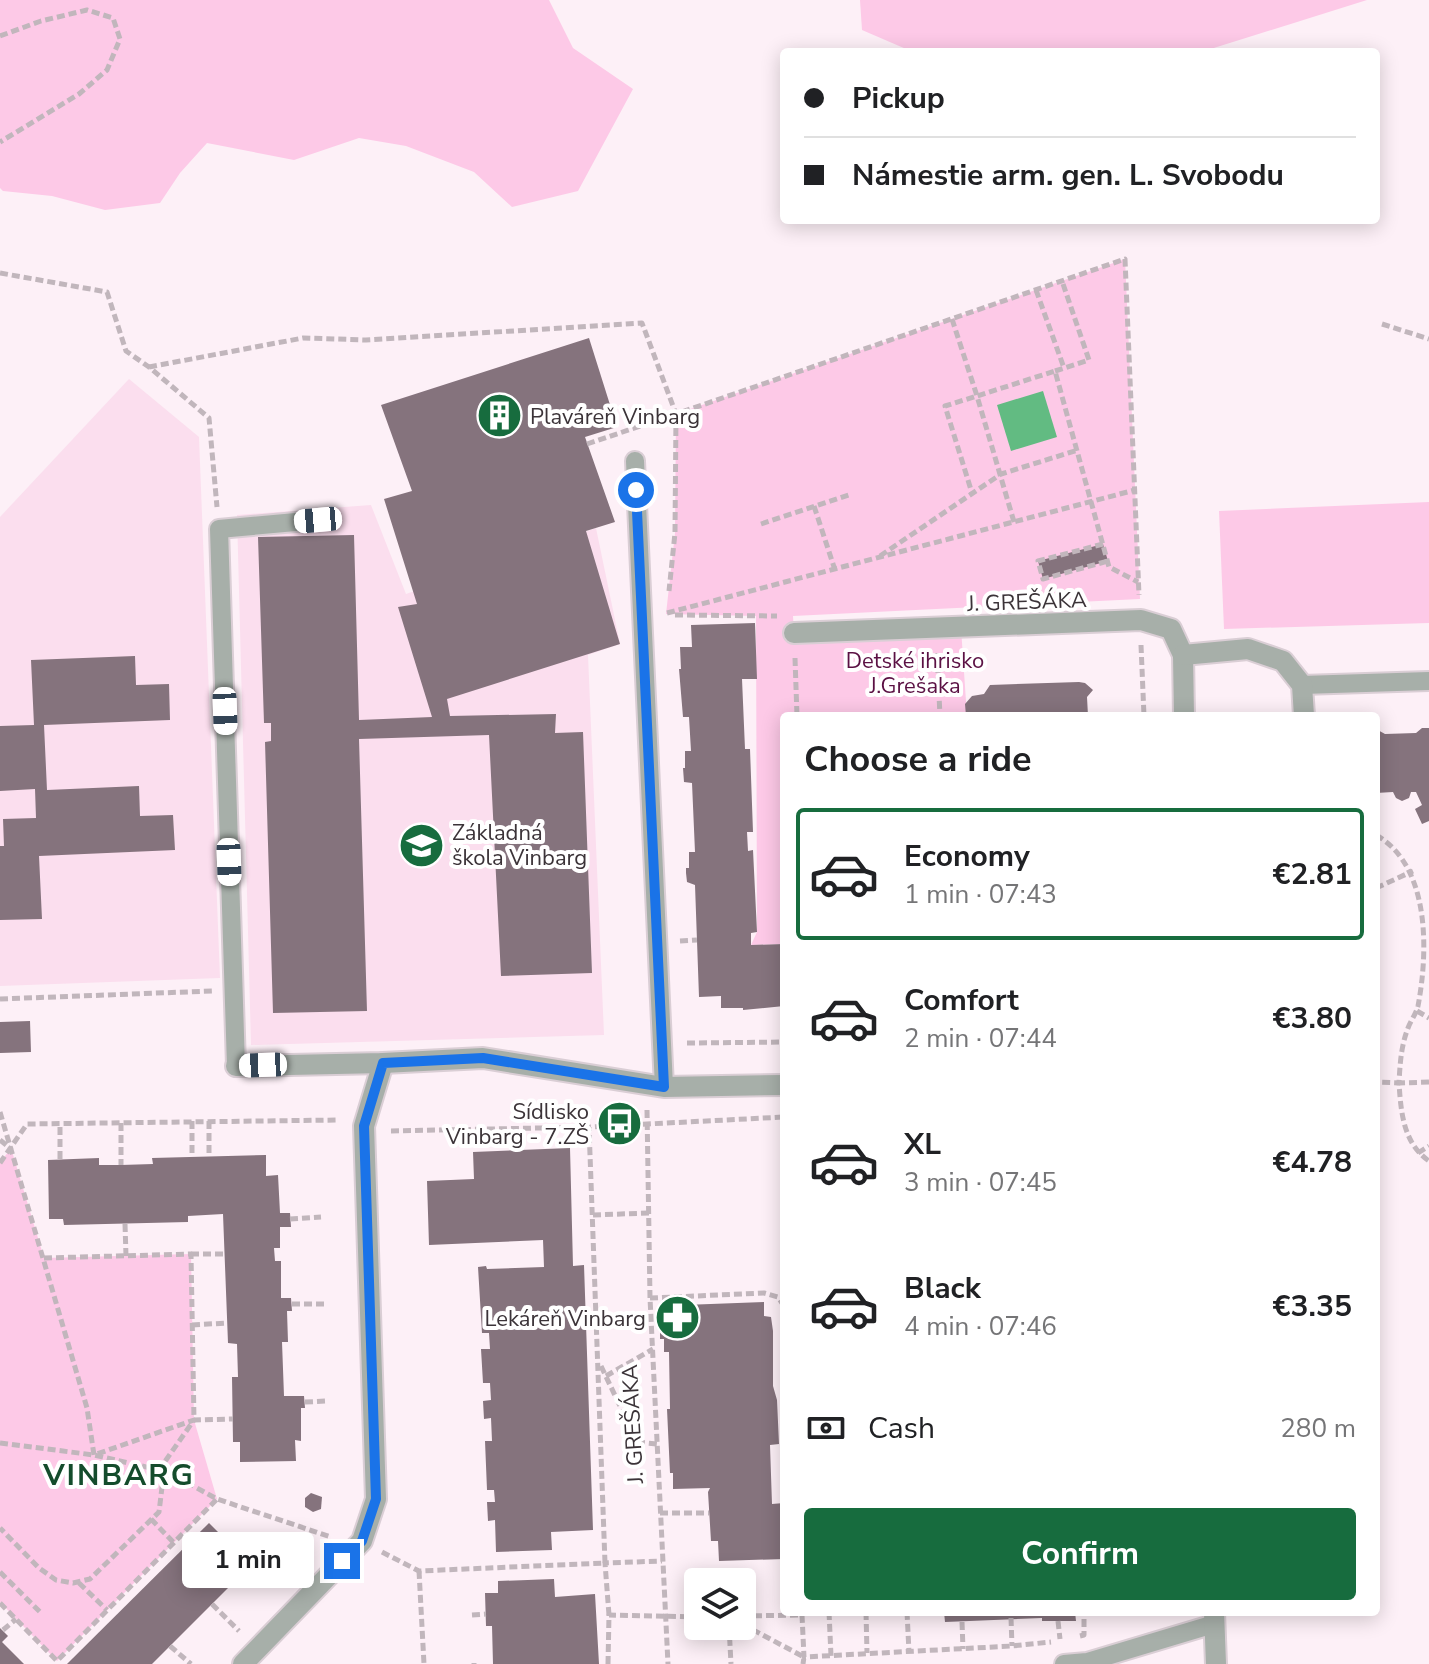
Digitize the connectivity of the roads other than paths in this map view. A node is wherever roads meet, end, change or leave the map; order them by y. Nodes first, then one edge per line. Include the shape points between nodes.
1 (635, 461) dead end
2 (318, 520) dead end
3 (794, 633) road end
4 (1183, 655) junction
5 (1429, 681) edge
6 (1302, 685) junction
7 (1184, 712) edge
8 (1304, 712) edge
9 (383, 1063) junction
10 (236, 1066) joint
11 (780, 1085) edge
12 (656, 1086) junction
13 (1214, 1618) edge
14 (243, 1664) edge
15 (1064, 1664) edge
16 (1216, 1664) edge

1 - 12 lane via 662,1045
2 - 10 lane via 219,529
3 - 4 street, J. GREŠÁKA via 1141,620 1171,629
4 - 6 street via 1248,649 1283,661
4 - 7 street
5 - 6 lane
6 - 8 street
9 - 10 street
9 - 12 street via 483,1058
9 - 14 street via 364,1126 376,1499 362,1541
11 - 12 street
13 - 15 lane via 1087,1662
13 - 16 street

